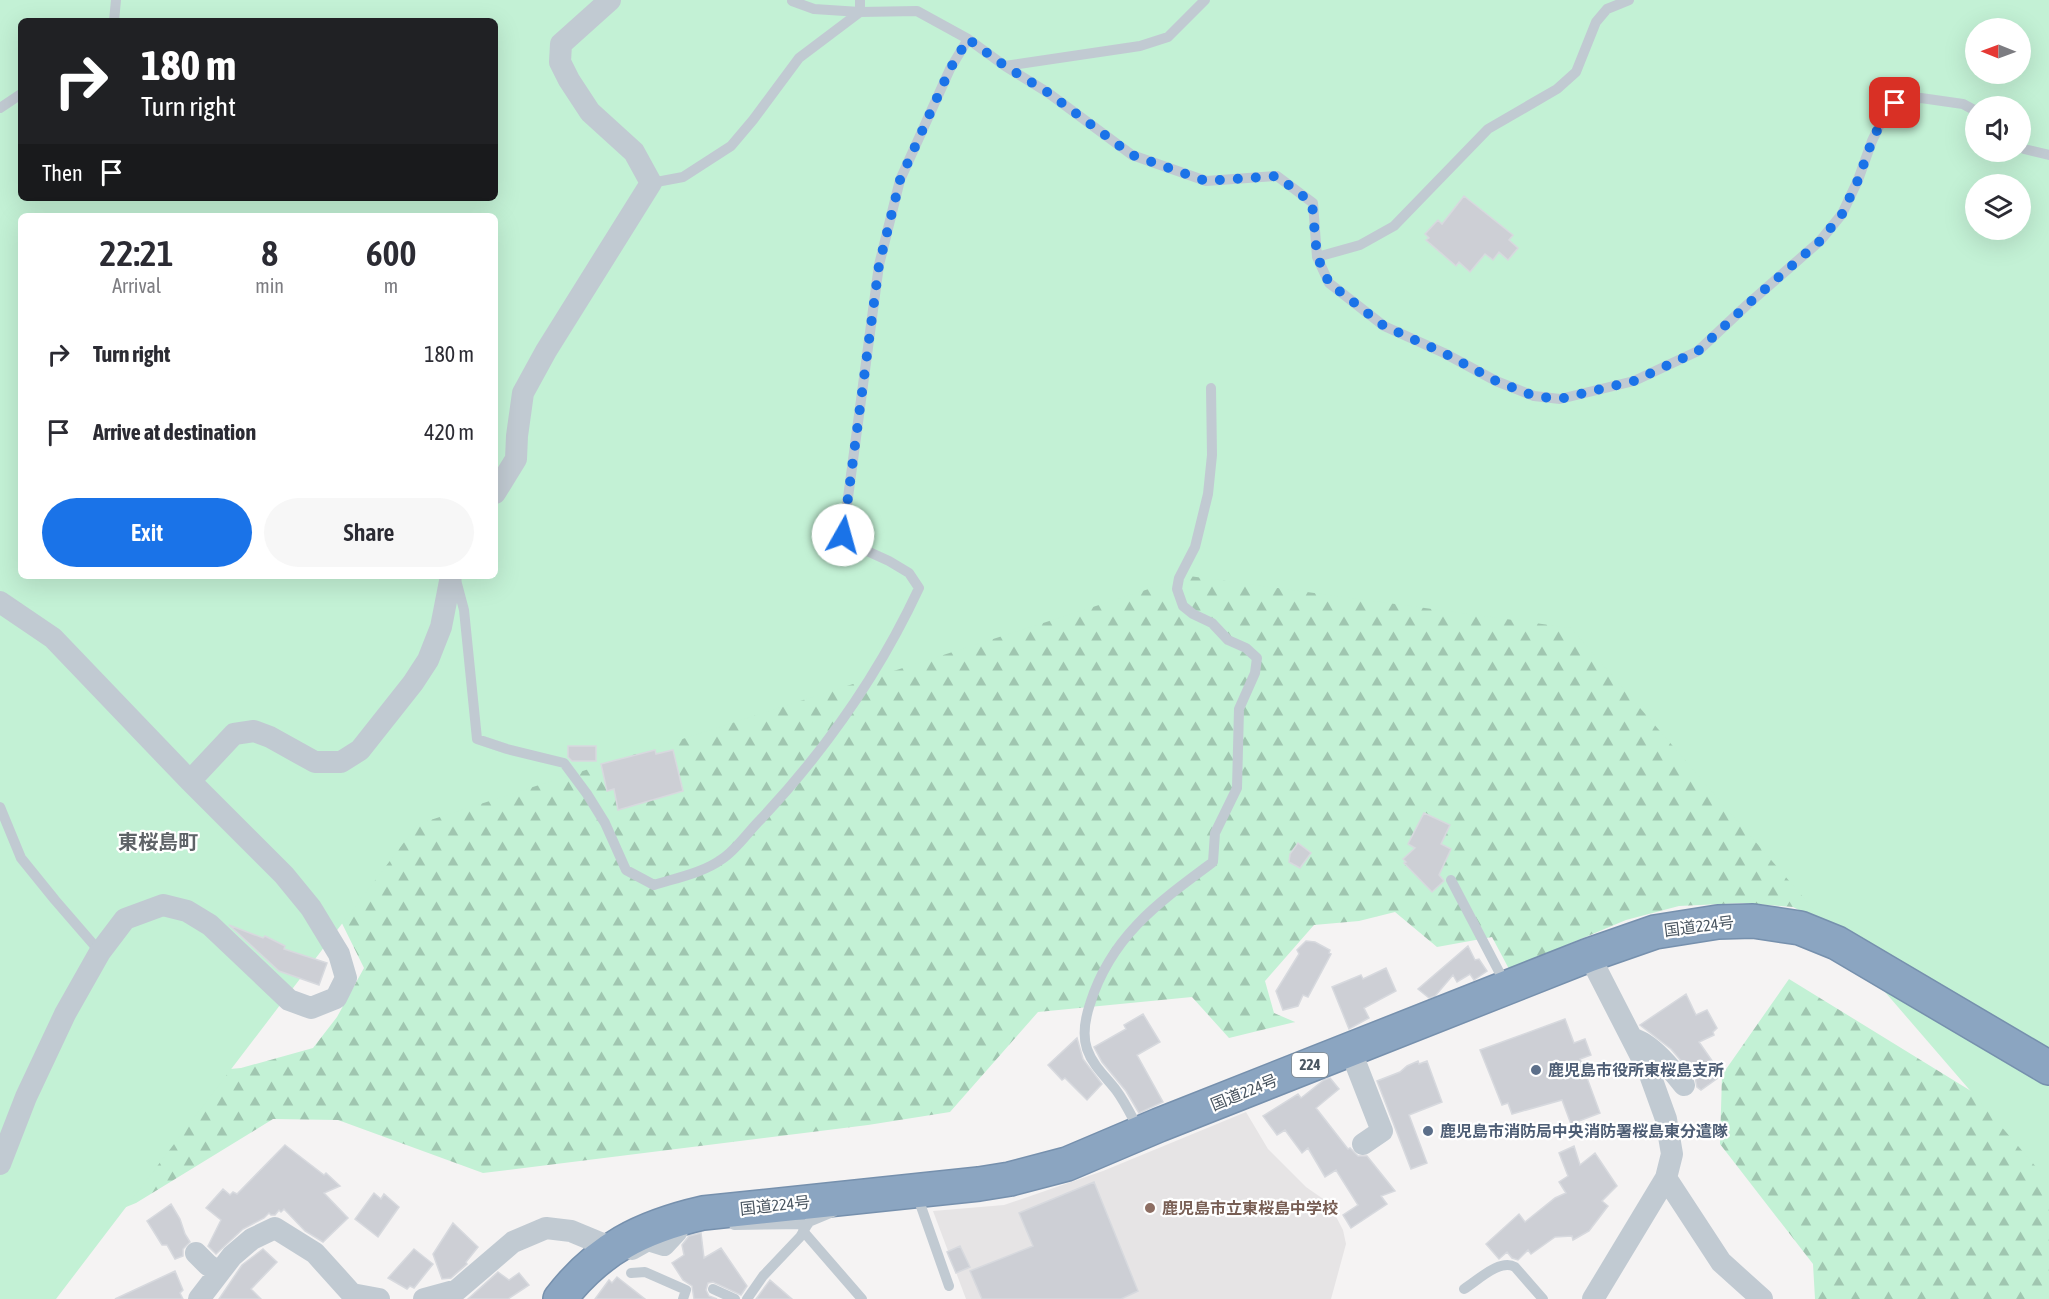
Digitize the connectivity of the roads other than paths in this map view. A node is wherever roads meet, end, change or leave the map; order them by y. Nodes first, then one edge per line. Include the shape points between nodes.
1 (116, 0) edge
2 (610, 0) edge
3 (860, 0) edge
4 (1205, 0) edge
5 (1629, 0) edge
6 (792, 1) edge
7 (860, 12) junction
8 (114, 18) edge
9 (968, 39) junction
10 (1005, 66) junction
11 (18, 96) edge
12 (1965, 105) edge
13 (0, 108) edge
14 (2031, 150) edge
15 (2049, 155) edge
16 (651, 183) junction
17 (1317, 256) junction
18 (1211, 388) dead end
19 (498, 488) edge
20 (452, 579) edge
21 (454, 579) edge
22 (0, 602) edge
23 (190, 781) junction
24 (0, 807) edge
25 (1451, 880) dead end
26 (100, 952) junction
27 (1589, 955) junction
28 (1508, 987) junction
29 (1631, 1038) junction
30 (1350, 1050) junction
31 (2049, 1068) edge
32 (1684, 1085) dead end
33 (1141, 1132) junction
34 (1363, 1144) dead end
35 (0, 1164) edge
36 (1666, 1178) junction
37 (916, 1192) junction
38 (859, 1196) junction
39 (806, 1228) junction
40 (694, 1231) junction
41 (196, 1253) dead end
42 (612, 1262) junction
43 (219, 1272) junction
44 (950, 1286) dead end
45 (713, 1289) dead end
46 (1464, 1289) dead end
47 (199, 1299) edge
48 (379, 1299) edge
49 (424, 1299) edge
50 (560, 1299) edge
51 (683, 1299) edge
52 (735, 1299) edge
53 (747, 1299) edge
54 (862, 1299) edge
55 (1543, 1299) edge
56 (1593, 1299) edge
57 (1762, 1299) edge

1 - 8 lane
2 - 16 street via 561,44 561,62 590,112 634,152
3 - 7 lane
4 - 10 lane via 1168,38 1140,46
5 - 17 lane via 1607,9 1596,22 1575,72 1557,90 1488,129 1394,226 1360,244
6 - 7 lane via 814,9
7 - 9 lane via 917,11
7 - 16 lane via 799,58 731,146 683,177
9 - 10 lane
9 - 21 lane via 950,69 897,191 879,265 843,535 909,573 919,588 897,636 828,742 722,859 697,872 654,885 626,870 605,823 564,764 477,739 464,610
10 - 17 lane via 1132,155 1206,181 1277,176 1312,203
11 - 13 lane
12 - 17 lane via 1921,98 1895,103 1880,124 1842,214 1820,241 1698,351 1634,381 1560,399 1534,396 1496,381 1384,326 1329,283
14 - 15 lane
16 - 19 street via 523,393 516,459
18 - 33 lane via 1208,494 1195,547 1177,590 1183,606 1257,658 1255,674 1239,709 1238,788 1215,832 1213,862 1164,898 1132,928 1108,961 1087,1012 1087,1049
20 - 23 street via 428,660 360,750 341,762 315,762 254,731 234,734
22 - 23 street via 53,638
23 - 26 street via 284,875 311,908 339,954 345,978 336,998 311,1008 289,1000 210,925 187,911 163,905 125,920
24 - 26 lane via 21,858
25 - 28 lane
26 - 35 street via 65,1014
27 - 28 highway, 国道224号 / 224
27 - 29 street
27 - 31 highway, 国道224号 / 224 via 1655,932 1718,922 1753,921 1800,928 1837,943
28 - 30 highway, 国道224号 / 224
29 - 32 street via 1640,1040
29 - 36 street via 1666,1119 1672,1154
30 - 33 highway, 国道224号 / 224
30 - 34 street via 1382,1131
33 - 37 highway, 国道224号 / 224 via 1067,1164 1010,1179
36 - 56 street
36 - 57 street via 1721,1262
37 - 38 highway, 国道224号 / 224
37 - 44 lane
38 - 39 lane via 809,1222
38 - 40 highway, 国道224号 / 224
39 - 40 lane
39 - 53 lane
39 - 54 lane
40 - 42 street via 648,1240 615,1264
40 - 42 highway, 国道224号 / 224 via 671,1220 646,1229
41 - 43 street
42 - 49 street via 571,1232 546,1227 513,1242 457,1290
42 - 50 highway, 国道224号 / 224 via 574,1281
42 - 51 lane via 687,1290
43 - 47 street
43 - 48 street via 252,1239 275,1228 315,1253 352,1294
45 - 52 lane
46 - 55 lane via 1500,1266 1511,1264

